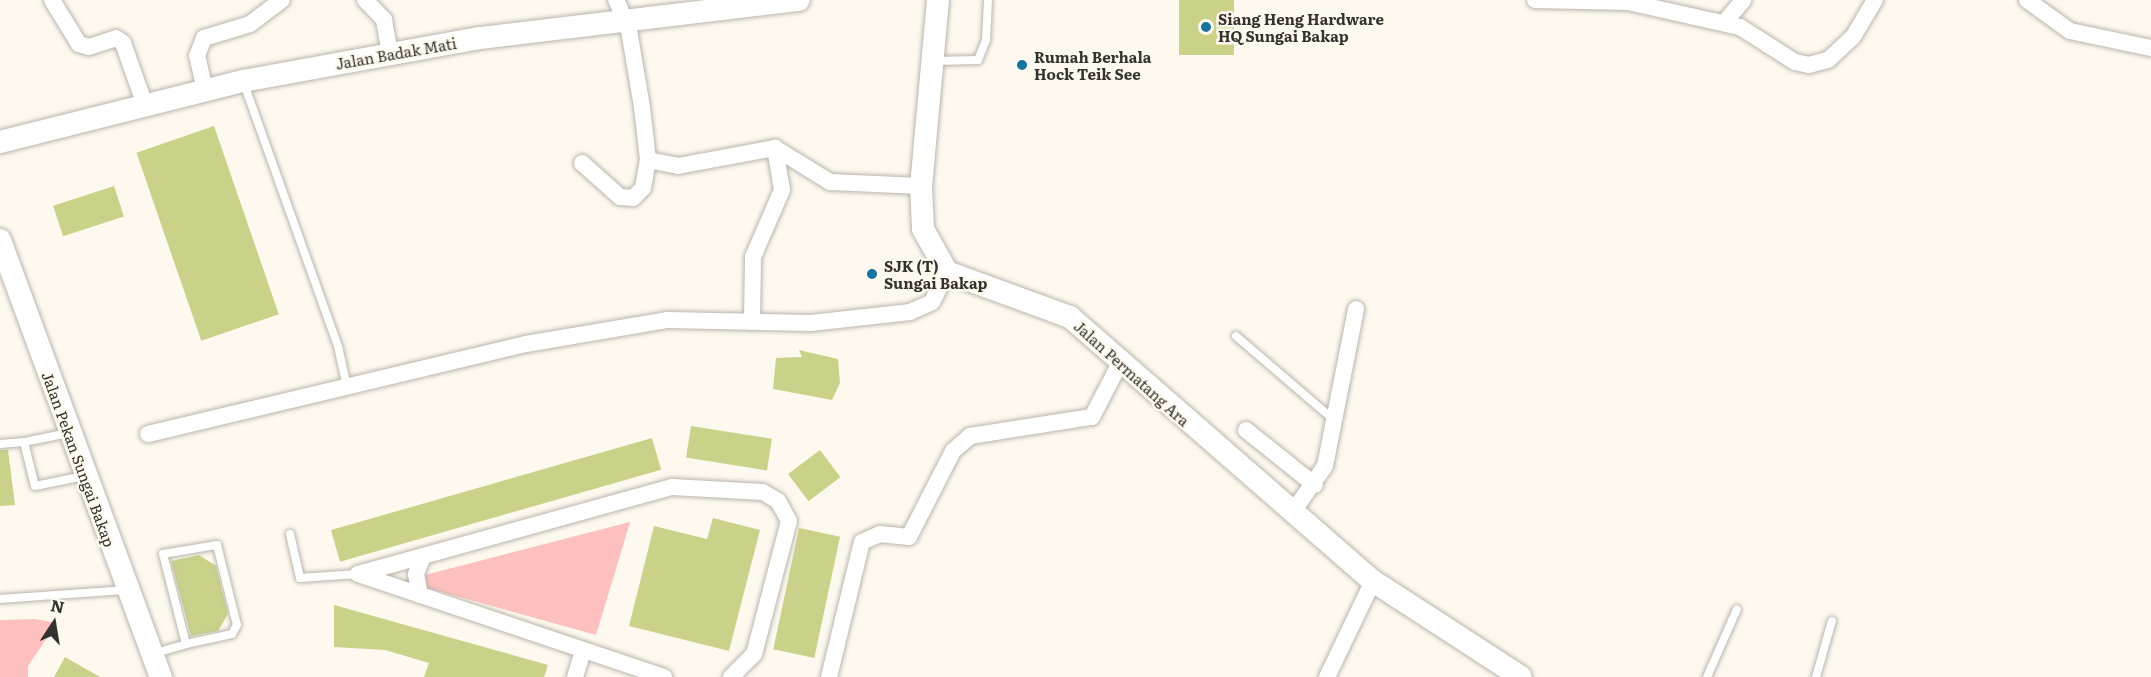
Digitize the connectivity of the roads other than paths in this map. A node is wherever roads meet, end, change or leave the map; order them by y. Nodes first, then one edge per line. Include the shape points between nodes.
1 (52, 0) edge
2 (282, 0) edge
3 (365, 0) edge
4 (790, 0) edge
5 (938, 0) edge
6 (988, 0) edge
7 (1535, 0) edge
8 (1743, 0) edge
9 (1875, 0) edge
10 (2027, 0) edge
11 (619, 10) edge
12 (1724, 23) junction
13 (2151, 48) edge
14 (390, 54) junction
15 (933, 61) junction
16 (243, 81) junction
17 (204, 90) junction
18 (145, 105) junction
19 (0, 142) edge
20 (775, 148) junction
21 (648, 160) junction
22 (582, 163) dead end
23 (921, 186) junction
24 (0, 240) edge
25 (947, 272) junction
26 (1356, 309) dead end
27 (752, 322) junction
28 (1236, 336) dead end
29 (1120, 363) junction
30 (347, 387) junction
31 (1335, 422) junction
32 (1246, 430) dead end
33 (68, 433) junction
34 (148, 434) dead end
35 (24, 442) junction
36 (0, 444) edge
37 (84, 476) junction
38 (1315, 485) junction
39 (1292, 513) junction
40 (290, 534) dead end
41 (423, 556) junction
42 (358, 574) junction
43 (1373, 581) junction
44 (128, 590) junction
45 (420, 595) junction
46 (0, 599) edge
47 (1737, 609) dead end
48 (1832, 621) dead end
49 (186, 644) junction
50 (583, 651) junction
51 (152, 654) junction
52 (1514, 675) edge
53 (161, 677) edge
54 (575, 677) edge
55 (664, 677) edge
56 (731, 677) edge
57 (829, 677) edge
58 (1327, 677) edge
59 (1707, 677) edge
60 (1816, 677) edge

1 - 18 street via 79,44 90,47 116,38 123,43
2 - 17 street via 250,24 204,38 197,56
3 - 14 street via 384,20
4 - 11 main road, Jalan Badak Mati
5 - 15 main road
6 - 15 lane via 986,40 978,60
7 - 12 street via 1628,2
8 - 12 street
9 - 12 street via 1853,37 1828,60 1809,65
10 - 13 street via 2070,31
11 - 14 main road, Jalan Badak Mati
11 - 21 street
14 - 16 main road, Jalan Badak Mati
15 - 23 main road
16 - 17 main road, Jalan Badak Mati
16 - 30 lane via 338,346
17 - 18 main road, Jalan Badak Mati
18 - 19 main road, Jalan Badak Mati
20 - 21 street via 678,166
20 - 23 street via 830,182
20 - 27 street via 782,190 753,257
21 - 22 street via 644,188 626,199
23 - 25 main road via 923,229
24 - 33 main road, Jalan Pekan Sungai Bakap
25 - 27 street via 933,302 909,312 811,323
25 - 29 main road, Jalan Permatang Ara via 1070,317
26 - 31 street
27 - 30 street via 668,320 526,344
28 - 31 lane
29 - 39 main road, Jalan Permatang Ara
29 - 57 street via 1092,417 970,436 953,451 909,537 880,534 862,543
30 - 34 street
31 - 38 street
32 - 38 street
33 - 35 lane
33 - 37 main road, Jalan Pekan Sungai Bakap
35 - 36 lane
35 - 37 lane via 35,486
37 - 44 main road, Jalan Pekan Sungai Bakap
38 - 39 street
39 - 43 main road, Jalan Permatang Ara
40 - 42 lane via 300,578
41 - 42 street
41 - 45 street via 416,574
41 - 56 street via 672,487 763,492 778,501 789,521 754,654
42 - 45 street
43 - 52 main road, Jalan Permatang Ara
43 - 58 street
44 - 46 lane
44 - 51 main road, Jalan Pekan Sungai Bakap
45 - 50 street
47 - 59 lane
48 - 60 lane
49 - 49 lane via 164,554 217,545 237,625 232,634
49 - 51 lane
50 - 54 street
50 - 55 street
51 - 53 main road, Jalan Pekan Sungai Bakap

